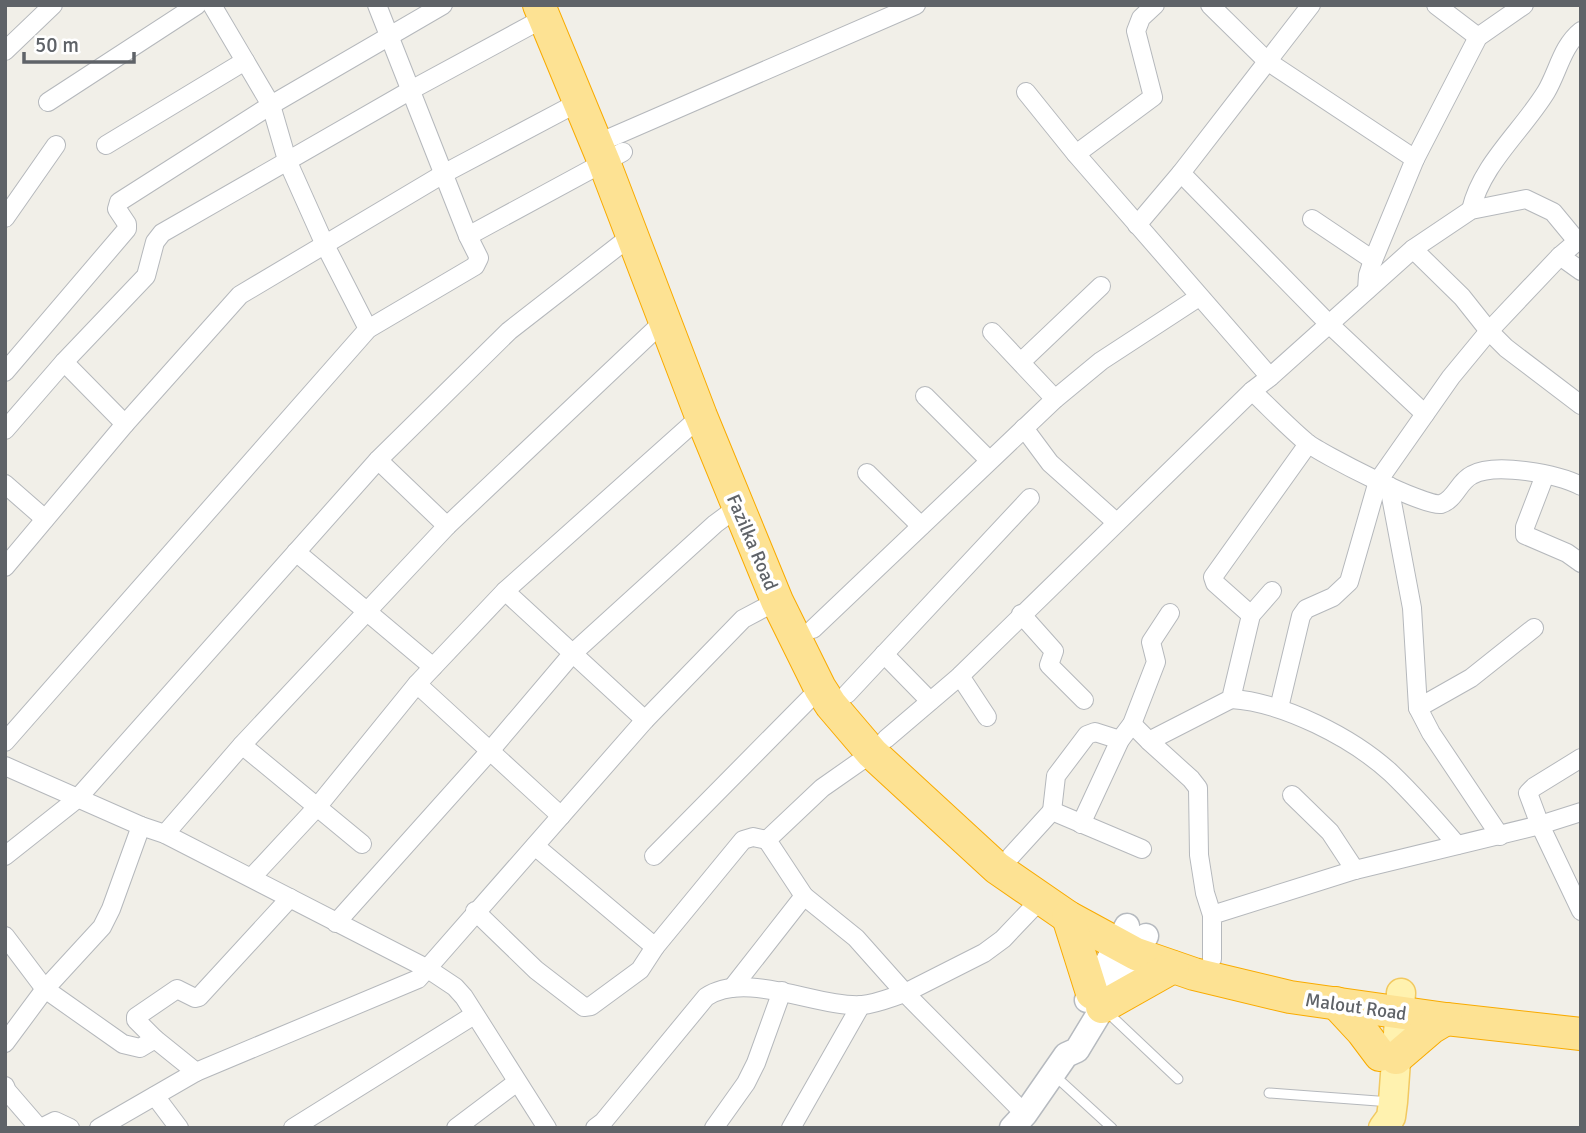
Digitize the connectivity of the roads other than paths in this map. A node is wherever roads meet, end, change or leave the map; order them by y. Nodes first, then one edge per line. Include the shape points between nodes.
1 (53, 5) edge
2 (197, 5) edge
3 (212, 5) edge
4 (377, 5) edge
5 (443, 5) edge
6 (916, 5) edge
7 (1156, 5) edge
8 (1210, 5) edge
9 (1311, 5) edge
10 (1436, 5) edge
11 (1524, 5) edge
12 (548, 10) edge
13 (1581, 31) edge
14 (389, 35) junction
15 (1478, 37) junction
16 (5, 51) edge
17 (245, 61) junction
18 (1267, 61) junction
19 (411, 90) junction
20 (1026, 92) dead end
21 (48, 102) dead end
22 (579, 103) junction
23 (271, 104) junction
24 (56, 145) dead end
25 (106, 145) dead end
26 (609, 148) junction
27 (1076, 154) junction
28 (1415, 159) junction
29 (288, 160) junction
30 (445, 173) junction
31 (1181, 173) junction
32 (1471, 210) junction
33 (8, 211) edge
34 (1312, 219) dead end
35 (1137, 225) junction
36 (468, 236) junction
37 (631, 236) junction
38 (1579, 240) edge
39 (325, 245) junction
40 (1413, 249) junction
41 (1560, 256) junction
42 (1373, 260) junction
43 (1581, 271) edge
44 (1101, 286) dead end
45 (1367, 290) junction
46 (1199, 297) junction
47 (664, 321) junction
48 (1328, 323) junction
49 (368, 329) junction
50 (1489, 331) junction
51 (992, 332) dead end
52 (64, 362) junction
53 (1021, 362) junction
54 (5, 372) edge
55 (1270, 377) junction
56 (1252, 391) junction
57 (925, 396) dead end
58 (1055, 399) junction
59 (1581, 405) edge
60 (1425, 414) junction
61 (701, 416) junction
62 (125, 424) junction
63 (1024, 428) junction
64 (5, 430) edge
65 (1308, 444) junction
66 (378, 460) junction
67 (989, 460) junction
68 (867, 473) dead end
69 (1545, 475) junction
70 (1384, 483) junction
71 (5, 484) edge
72 (1581, 486) edge
73 (1030, 498) dead end
74 (738, 507) junction
75 (45, 519) junction
76 (1116, 522) junction
77 (447, 526) junction
78 (921, 526) junction
79 (296, 552) junction
80 (1581, 564) edge
81 (5, 567) edge
82 (505, 590) junction
83 (1272, 591) dead end
84 (777, 601) junction
85 (367, 611) junction
86 (1170, 613) dead end
87 (1021, 614) junction
88 (1251, 615) junction
89 (1534, 628) dead end
90 (813, 629) junction
91 (573, 653) junction
92 (884, 654) junction
93 (433, 667) junction
94 (960, 676) junction
95 (416, 684) junction
96 (833, 691) junction
97 (1231, 699) junction
98 (1084, 700) dead end
99 (930, 701) junction
100 (1279, 708) junction
101 (1418, 708) junction
102 (986, 717) dead end
103 (645, 720) junction
104 (1132, 724) junction
105 (1120, 740) junction
106 (1149, 741) junction
107 (5, 742) edge
108 (242, 745) junction
109 (879, 746) junction
110 (489, 752) junction
111 (1581, 758) edge
112 (5, 766) edge
113 (1292, 795) dead end
114 (78, 799) junction
115 (318, 806) junction
116 (1052, 811) junction
117 (1581, 812) edge
118 (561, 816) junction
119 (1081, 824) junction
120 (1540, 825) junction
121 (141, 827) junction
122 (165, 834) junction
123 (1500, 835) junction
124 (767, 840) junction
125 (362, 844) dead end
126 (1457, 845) junction
127 (535, 846) junction
128 (1142, 849) dead end
129 (5, 856) edge
130 (654, 856) dead end
131 (1011, 856) junction
132 (1355, 870) junction
133 (252, 877) junction
134 (804, 896) junction
135 (290, 898) junction
136 (1040, 900) junction
137 (475, 911) junction
138 (1581, 911) edge
139 (1212, 915) junction
140 (1068, 917) junction
141 (336, 923) junction
142 (5, 936) edge
143 (1132, 940) junction
144 (655, 947) junction
145 (1212, 959) junction
146 (1173, 967) junction
147 (428, 968) junction
148 (732, 988) junction
149 (45, 989) junction
150 (782, 991) junction
151 (905, 993) junction
152 (1097, 1000) junction
153 (1392, 1002) junction
154 (1336, 1003) junction
155 (861, 1005) junction
156 (474, 1015) junction
157 (1581, 1015) edge
158 (1446, 1019) junction
159 (1533, 1019) junction
160 (1581, 1034) edge
161 (155, 1039) junction
162 (5, 1043) edge
163 (1388, 1056) junction
164 (1059, 1064) junction
165 (196, 1072) junction
166 (1178, 1079) dead end
167 (517, 1082) junction
168 (5, 1086) edge
169 (1269, 1093) dead end
170 (155, 1096) junction
171 (1384, 1114) edge
172 (1018, 1121) edge
173 (603, 1126) edge
174 (40, 1128) edge
175 (70, 1128) edge
176 (99, 1128) edge
177 (179, 1128) edge
178 (293, 1128) edge
179 (456, 1128) edge
180 (547, 1128) edge
181 (714, 1128) edge
182 (791, 1128) edge
183 (1112, 1128) edge

1 - 16 street
2 - 21 street
3 - 17 street
4 - 14 street
5 - 14 street
6 - 26 street
7 - 27 street via 1141,18 1136,31 1153,97
8 - 18 street
9 - 18 street
10 - 15 street
11 - 15 street
12 - 19 street
12 - 22 highway, Fazilka Road
12 - 26 highway, Fazilka Road
13 - 32 street via 1570,42 1547,90 1477,189
14 - 19 street
14 - 23 street
15 - 28 street
17 - 23 street
17 - 25 street
18 - 28 street
18 - 31 street
19 - 29 street
19 - 30 street
20 - 27 street
22 - 26 highway, Fazilka Road
22 - 30 street
23 - 29 street
23 - 54 street via 119,202 117,209 127,229
24 - 33 street
26 - 36 street
26 - 37 highway, Fazilka Road
26 - 90 highway, Fazilka Road
27 - 35 street
28 - 42 street
29 - 39 street
29 - 52 street via 162,233 146,276
30 - 36 street
30 - 39 street
31 - 35 street
31 - 48 street
32 - 38 street via 1526,199 1553,212
32 - 40 street
34 - 42 street
35 - 46 street
36 - 49 street via 479,258 475,266
37 - 47 highway, Fazilka Road
37 - 66 street via 509,331
38 - 41 street
39 - 49 street
39 - 62 street via 240,295
40 - 45 street
40 - 50 street
41 - 43 street
41 - 50 street
42 - 45 street
44 - 53 street
45 - 48 street
46 - 55 street
46 - 58 street via 1101,361
47 - 61 highway, Fazilka Road
47 - 77 street
48 - 55 street
48 - 60 street
49 - 107 street
50 - 59 street
50 - 60 street
51 - 53 street
52 - 62 street
52 - 64 street
53 - 58 street
55 - 56 street
56 - 65 street
56 - 76 street
57 - 67 street
58 - 63 street
60 - 70 street
61 - 74 highway, Fazilka Road
61 - 82 street
62 - 75 street
63 - 67 street
63 - 76 street via 1050,463
65 - 70 street
65 - 88 street via 1213,577
66 - 77 street
66 - 79 street
67 - 78 street
68 - 78 street
69 - 70 street via 1478,472 1438,505
69 - 72 street
69 - 80 street via 1525,535
70 - 100 street via 1349,582 1301,616
70 - 101 street via 1412,608
71 - 75 street
73 - 92 street
74 - 84 highway, Fazilka Road
74 - 91 street
75 - 81 street
76 - 87 street
77 - 85 street
78 - 90 street
79 - 85 street
79 - 114 street
82 - 91 street
82 - 93 street
83 - 88 street
84 - 96 highway, Fazilka Road
84 - 103 street via 743,619
85 - 93 street
85 - 108 street
86 - 104 street via 1151,642 1156,662
87 - 94 street
87 - 98 street via 1054,651 1049,665
88 - 97 street
89 - 101 street via 1482,670
90 - 96 highway, Fazilka Road
91 - 103 street
91 - 110 street
92 - 96 street
92 - 99 street
93 - 95 street
94 - 99 street
94 - 102 street
95 - 110 street
95 - 115 street
96 - 109 highway, Fazilka Road
96 - 130 street
97 - 100 street
97 - 106 street
99 - 109 street
100 - 126 street via 1328,731 1389,771
101 - 123 street
103 - 118 street
104 - 105 street
104 - 106 street
105 - 116 street via 1095,732 1087,735 1056,776
105 - 119 street
106 - 139 street via 1198,788 1199,855
108 - 115 street
108 - 122 street
109 - 124 street via 822,789
109 - 131 highway, Fazilka Road
109 - 136 highway, Fazilka Road via 987,859
110 - 118 street
110 - 141 street
111 - 120 street via 1530,790 1528,798
112 - 114 street
113 - 132 street via 1330,832
114 - 121 street
114 - 129 street
115 - 125 street
115 - 133 street
116 - 119 street
116 - 131 street
117 - 120 street
118 - 127 street
119 - 128 street
120 - 123 street
120 - 138 street
121 - 122 street
121 - 149 street via 102,927
122 - 133 street
123 - 126 street
124 - 134 street
124 - 144 street via 743,840
126 - 132 street
127 - 137 street
127 - 144 street
131 - 143 highway, Fazilka Road
132 - 139 street
133 - 135 street
134 - 148 street
134 - 151 street via 856,938
135 - 141 street
135 - 161 street via 199,997 177,989 136,1017
136 - 140 highway, Fazilka Road
136 - 151 street via 984,953
137 - 144 street via 536,970 584,1007 640,970
137 - 147 street
139 - 145 street
140 - 143 highway, Fazilka Road
140 - 152 highway
141 - 147 street
142 - 149 street
143 - 145 highway, Malout Road
143 - 146 highway, Malout Road
143 - 152 main road
145 - 153 highway, Malout Road
146 - 152 highway
146 - 154 highway, Malout Road via 1290,997
147 - 156 street via 455,987
147 - 165 street via 407,985
148 - 150 street
148 - 173 street via 706,997
149 - 161 street via 123,1044 140,1048
149 - 162 street
150 - 155 street
150 - 181 street via 756,1063
151 - 155 street
151 - 172 street
152 - 164 main road via 1065,1041
152 - 166 lane
153 - 154 highway, Malout Road
153 - 158 highway, Malout Road
153 - 159 highway, Malout Road
153 - 163 main road
154 - 163 highway
155 - 182 street
156 - 167 street
156 - 178 street
157 - 159 highway, Malout Road
158 - 159 highway, Malout Road
158 - 163 highway
159 - 160 highway, Malout Road
161 - 165 street
163 - 171 main road
164 - 172 main road
164 - 183 lane
165 - 170 street
167 - 179 street
167 - 180 street
168 - 174 street
169 - 171 lane
170 - 176 street
170 - 177 street
174 - 175 street via 55,1121

